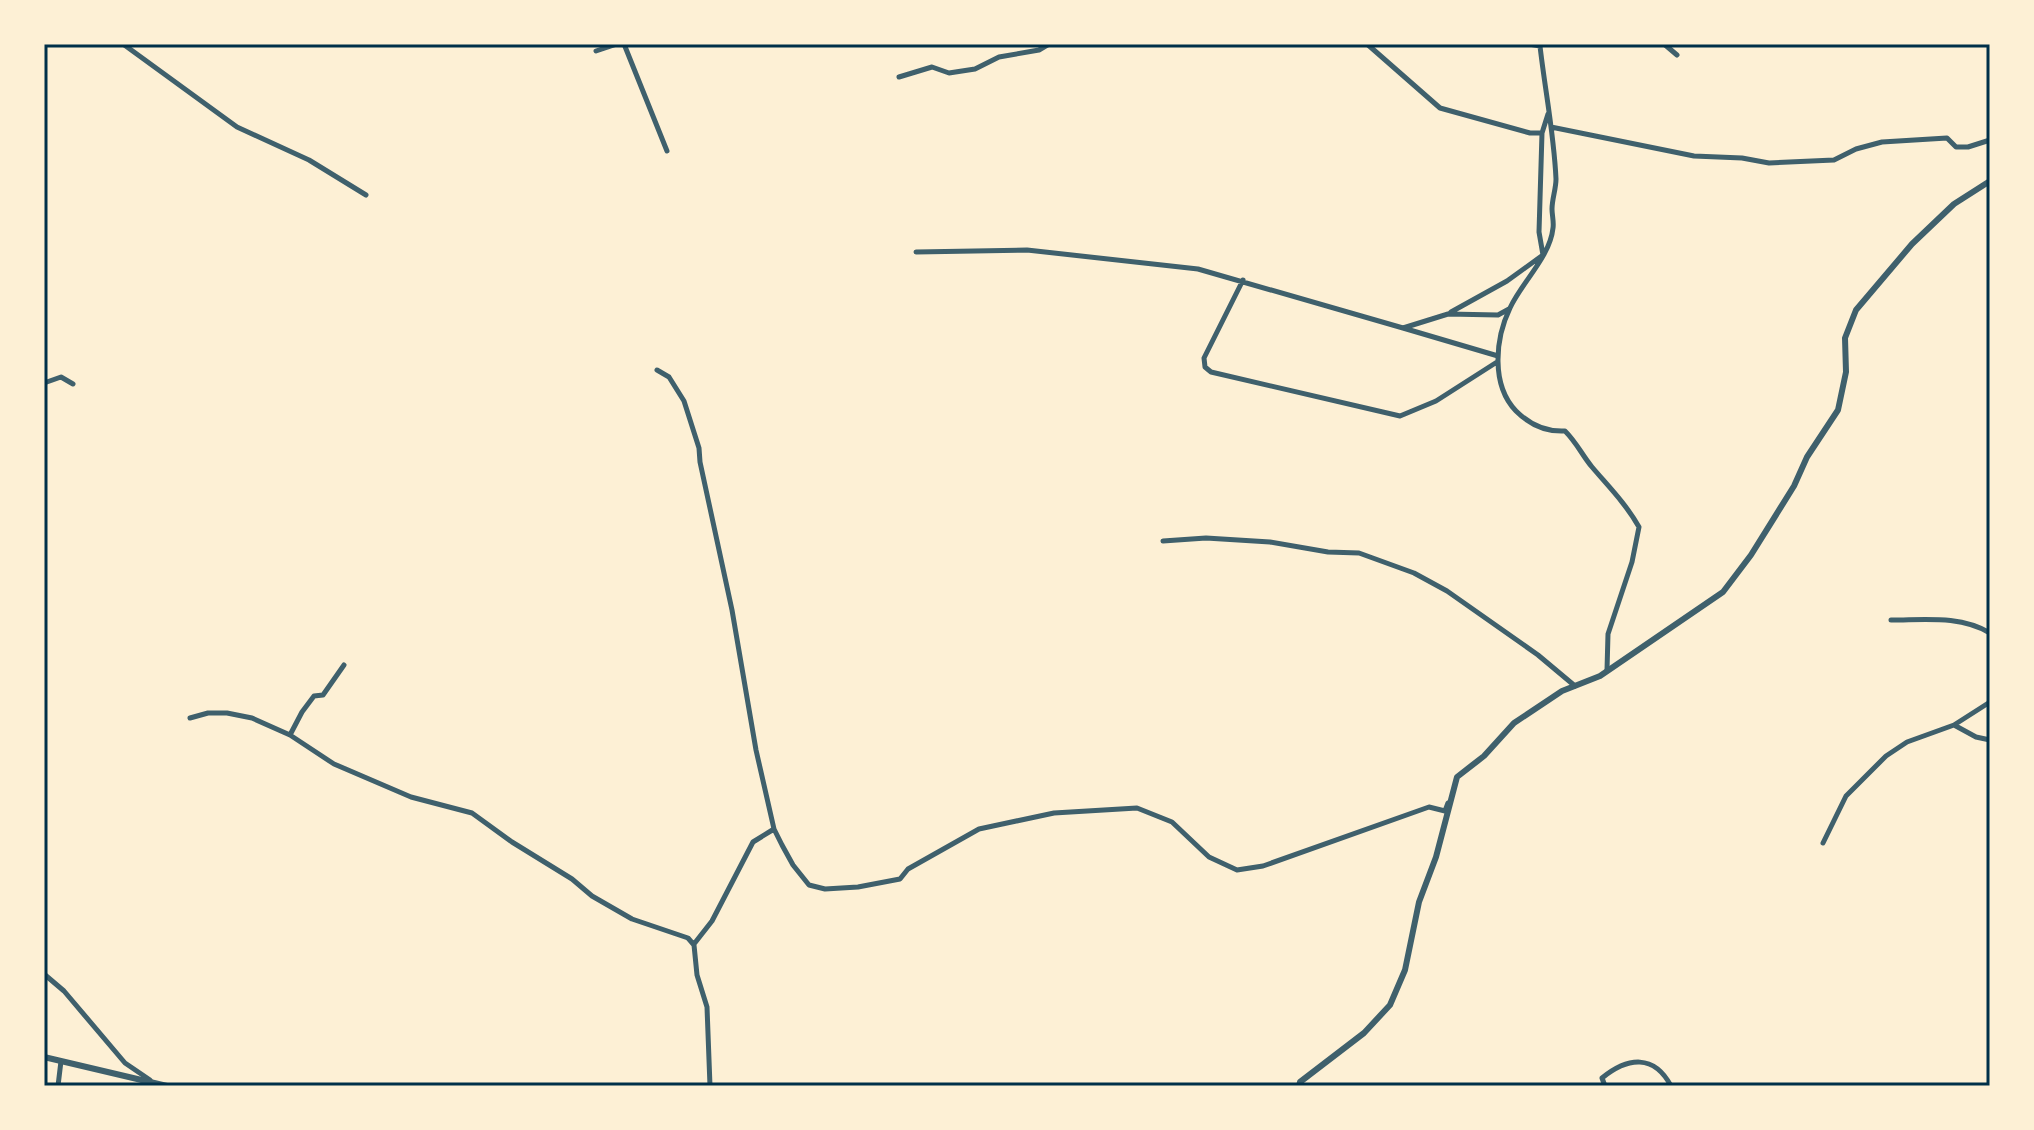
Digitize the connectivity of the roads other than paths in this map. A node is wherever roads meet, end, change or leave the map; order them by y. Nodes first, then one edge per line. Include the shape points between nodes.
1 (123, 44) edge
2 (617, 44) edge
3 (624, 44) edge
4 (1049, 44) edge
5 (1367, 44) edge
6 (1529, 44) edge
7 (1664, 44) edge
8 (1540, 45) edge
9 (596, 51) dead end
10 (1677, 55) dead end
11 (899, 77) dead end
12 (1549, 113) junction
13 (1551, 127) junction
14 (1542, 133) junction
15 (1990, 140) edge
16 (667, 151) dead end
17 (1990, 181) edge
18 (366, 195) dead end
19 (916, 252) dead end
20 (1543, 255) junction
21 (1243, 280) junction
22 (1509, 309) junction
23 (1448, 314) junction
24 (1403, 328) junction
25 (1498, 359) junction
26 (657, 370) dead end
27 (44, 383) edge
28 (73, 384) dead end
29 (1163, 541) dead end
30 (1891, 620) dead end
31 (1990, 633) edge
32 (344, 665) dead end
33 (1607, 670) junction
34 (1575, 686) junction
35 (1990, 702) edge
36 (190, 718) dead end
37 (1954, 725) junction
38 (290, 735) junction
39 (1990, 740) edge
40 (1450, 798) junction
41 (774, 829) junction
42 (1823, 843) dead end
43 (694, 945) junction
44 (44, 974) edge
45 (44, 1057) edge
46 (61, 1061) junction
47 (154, 1085) edge
48 (58, 1086) edge
49 (167, 1086) edge
50 (710, 1086) edge
51 (1299, 1086) edge
52 (1605, 1086) edge
53 (1671, 1086) edge

1 - 18 street via 237,127 309,160
2 - 9 street
3 - 16 street
4 - 11 street via 975,69 949,73 932,67
5 - 14 street via 1440,108
6 - 8 street
7 - 10 street
8 - 12 street
12 - 13 street
12 - 14 street
13 - 15 street via 1694,156 1769,163 1834,160 1882,142 1947,138 1956,147 1968,147
13 - 20 street via 1556,183 1553,230
14 - 20 street
17 - 33 street via 1954,204 1912,244 1856,310 1845,338 1846,372 1838,410 1723,592
19 - 21 street via 1027,250 1198,269
20 - 22 street
20 - 23 street
21 - 24 street
21 - 25 street via 1204,358 1211,372 1400,416 1436,401
22 - 23 street via 1498,315
22 - 25 street
23 - 24 street
24 - 25 street
25 - 33 street via 1498,376 1510,405 1543,430 1565,431 1639,527 1608,634
26 - 41 street via 669,377 684,401 699,448
27 - 28 street via 61,377
29 - 34 street via 1206,538 1359,553 1447,591
30 - 31 street via 1953,620
32 - 38 street via 323,695 314,696
33 - 34 street
34 - 40 street via 1514,723 1457,777
35 - 37 street
36 - 38 street via 227,713
37 - 39 street
37 - 42 street via 1907,742 1886,756 1846,796
38 - 43 street via 334,764 401,793 472,813 598,899
40 - 41 street via 1445,811 1429,807 1263,866 1237,870 1209,857 1172,822 1137,808 1054,813 979,829 908,869 900,879 825,889 809,885
40 - 51 street via 1405,970 1390,1005
41 - 43 street via 753,842
43 - 50 street via 707,1007
44 - 47 street via 125,1063
45 - 46 street
46 - 47 street
46 - 48 street
47 - 49 street
52 - 53 street via 1602,1078 1630,1062 1648,1063 1663,1072

